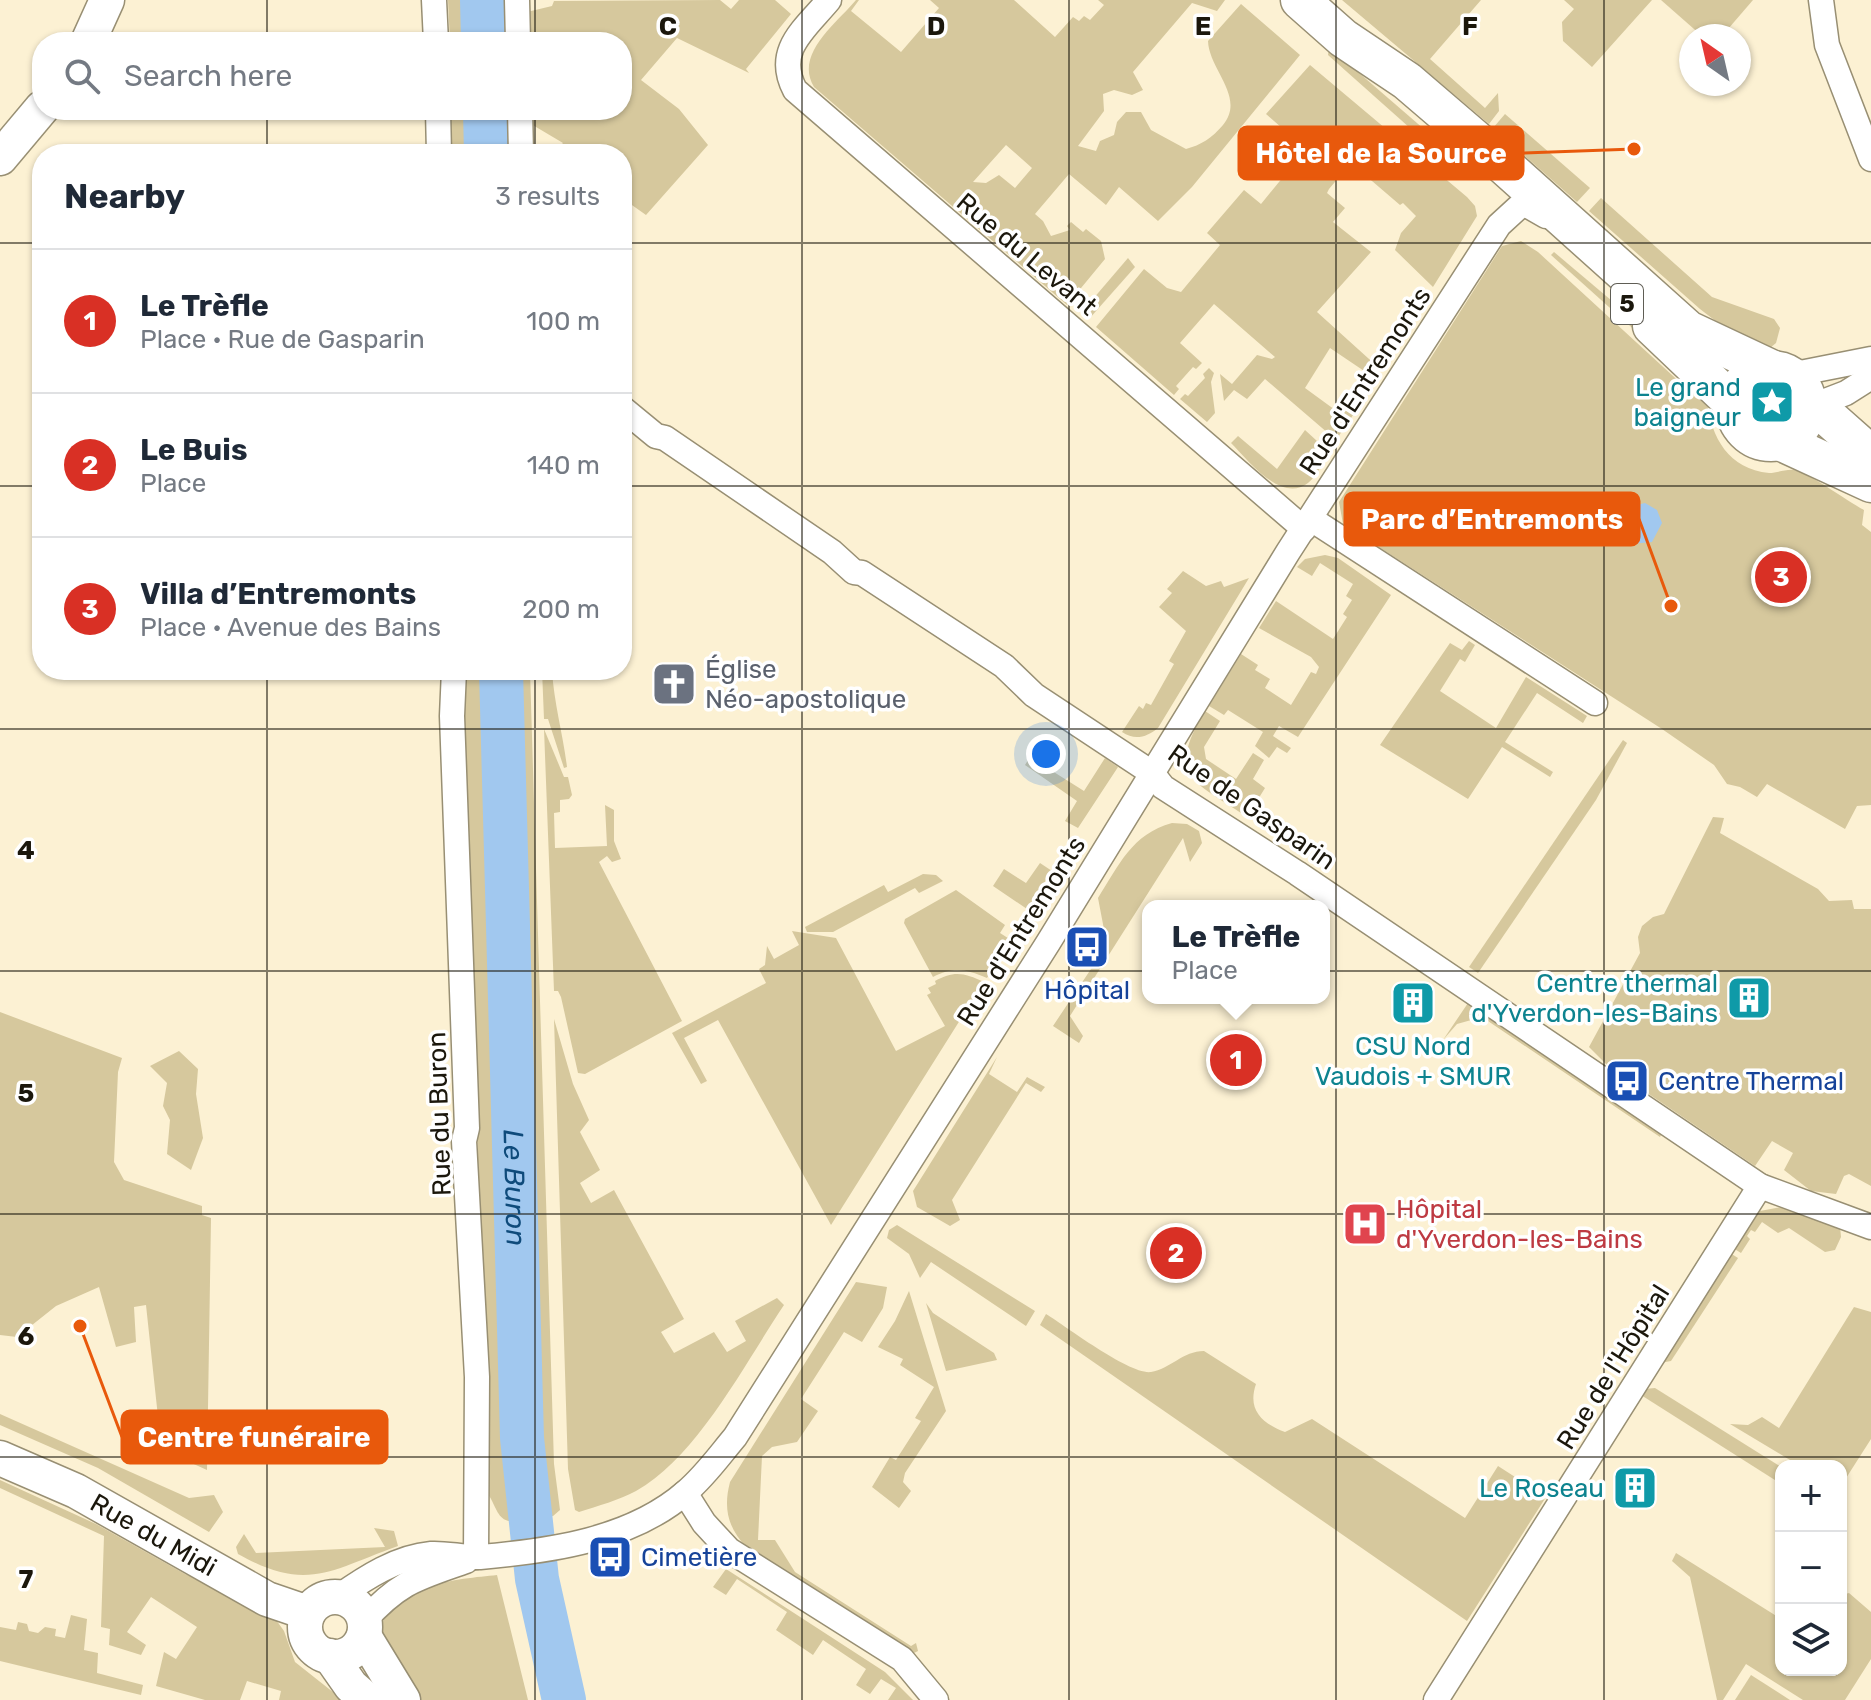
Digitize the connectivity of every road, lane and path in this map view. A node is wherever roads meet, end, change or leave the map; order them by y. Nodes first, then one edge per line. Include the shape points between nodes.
1 (107, 0) edge
2 (434, 0) edge
3 (517, 0) edge
4 (829, 0) edge
5 (1300, 0) edge
6 (1821, 0) edge
7 (93, 32) edge
8 (436, 32) edge
9 (518, 32) edge
10 (1343, 38) junction
11 (32, 120) edge
12 (438, 120) edge
13 (520, 120) edge
14 (1864, 122) edge
15 (439, 144) edge
16 (521, 144) edge
17 (0, 158) edge
18 (1871, 159) edge
19 (1517, 206) junction
20 (1656, 299) junction
21 (1871, 359) edge
22 (1780, 372) junction
23 (1871, 377) edge
24 (1734, 404) junction
25 (1807, 408) junction
26 (632, 417) edge
27 (1780, 441) junction
28 (1871, 455) edge
29 (1871, 483) edge
30 (1307, 524) junction
31 (454, 680) edge
32 (1595, 703) dead end
33 (1152, 773) junction
34 (1760, 1186) junction
35 (1871, 1227) edge
36 (0, 1458) edge
37 (685, 1493) junction
38 (476, 1557) junction
39 (338, 1597) junction
40 (308, 1613) junction
41 (364, 1628) junction
42 (330, 1656) junction
43 (367, 1700) edge
44 (403, 1700) edge
45 (936, 1700) edge
46 (1436, 1700) edge

1 - 7 main road
2 - 8 street
3 - 9 street
4 - 30 street, Rue du Levant via 789,50 787,74 795,90
5 - 10 main road, 5
6 - 14 street via 1827,45
10 - 19 main road, 5 via 1395,96
10 - 20 main road, 5 via 1407,81
11 - 17 main road
12 - 15 street
13 - 16 street
14 - 18 street
19 - 20 street via 1535,207 1643,302
19 - 24 main road, 5
19 - 30 street, Rue d'Entremonts via 1499,225
20 - 22 main road, 5 via 1688,330
21 - 22 street
22 - 24 main road via 1750,376
22 - 25 main road via 1803,389
23 - 25 street
24 - 27 main road via 1748,434
25 - 27 main road via 1796,432
25 - 28 main road via 1828,417
26 - 33 street, Rue de Gasparin via 854,572 953,631 1004,666 1034,695
27 - 29 main road
30 - 32 street, Rue du Levant
30 - 33 street, Rue d'Entremonts
31 - 38 street, Rue du Buron via 464,1141 477,1377
33 - 34 street, Rue de Gasparin via 1163,787
33 - 37 street, Rue d'Entremonts via 735,1437
34 - 35 street, Rue de Gasparin
34 - 46 street, Rue de l'Hôpital
36 - 40 main road, Rue du Midi via 76,1491 267,1599
37 - 38 street, Rue d'Entremonts via 626,1527 564,1546
37 - 45 street via 729,1550 902,1659
38 - 39 street, Rue d'Entremonts via 431,1554 412,1559 378,1570
38 - 41 street, Rue d'Entremonts via 395,1589
39 - 40 main road via 321,1600
39 - 41 main road via 355,1604
40 - 42 main road via 308,1640
41 - 42 main road via 351,1652
41 - 44 main road
42 - 43 main road

